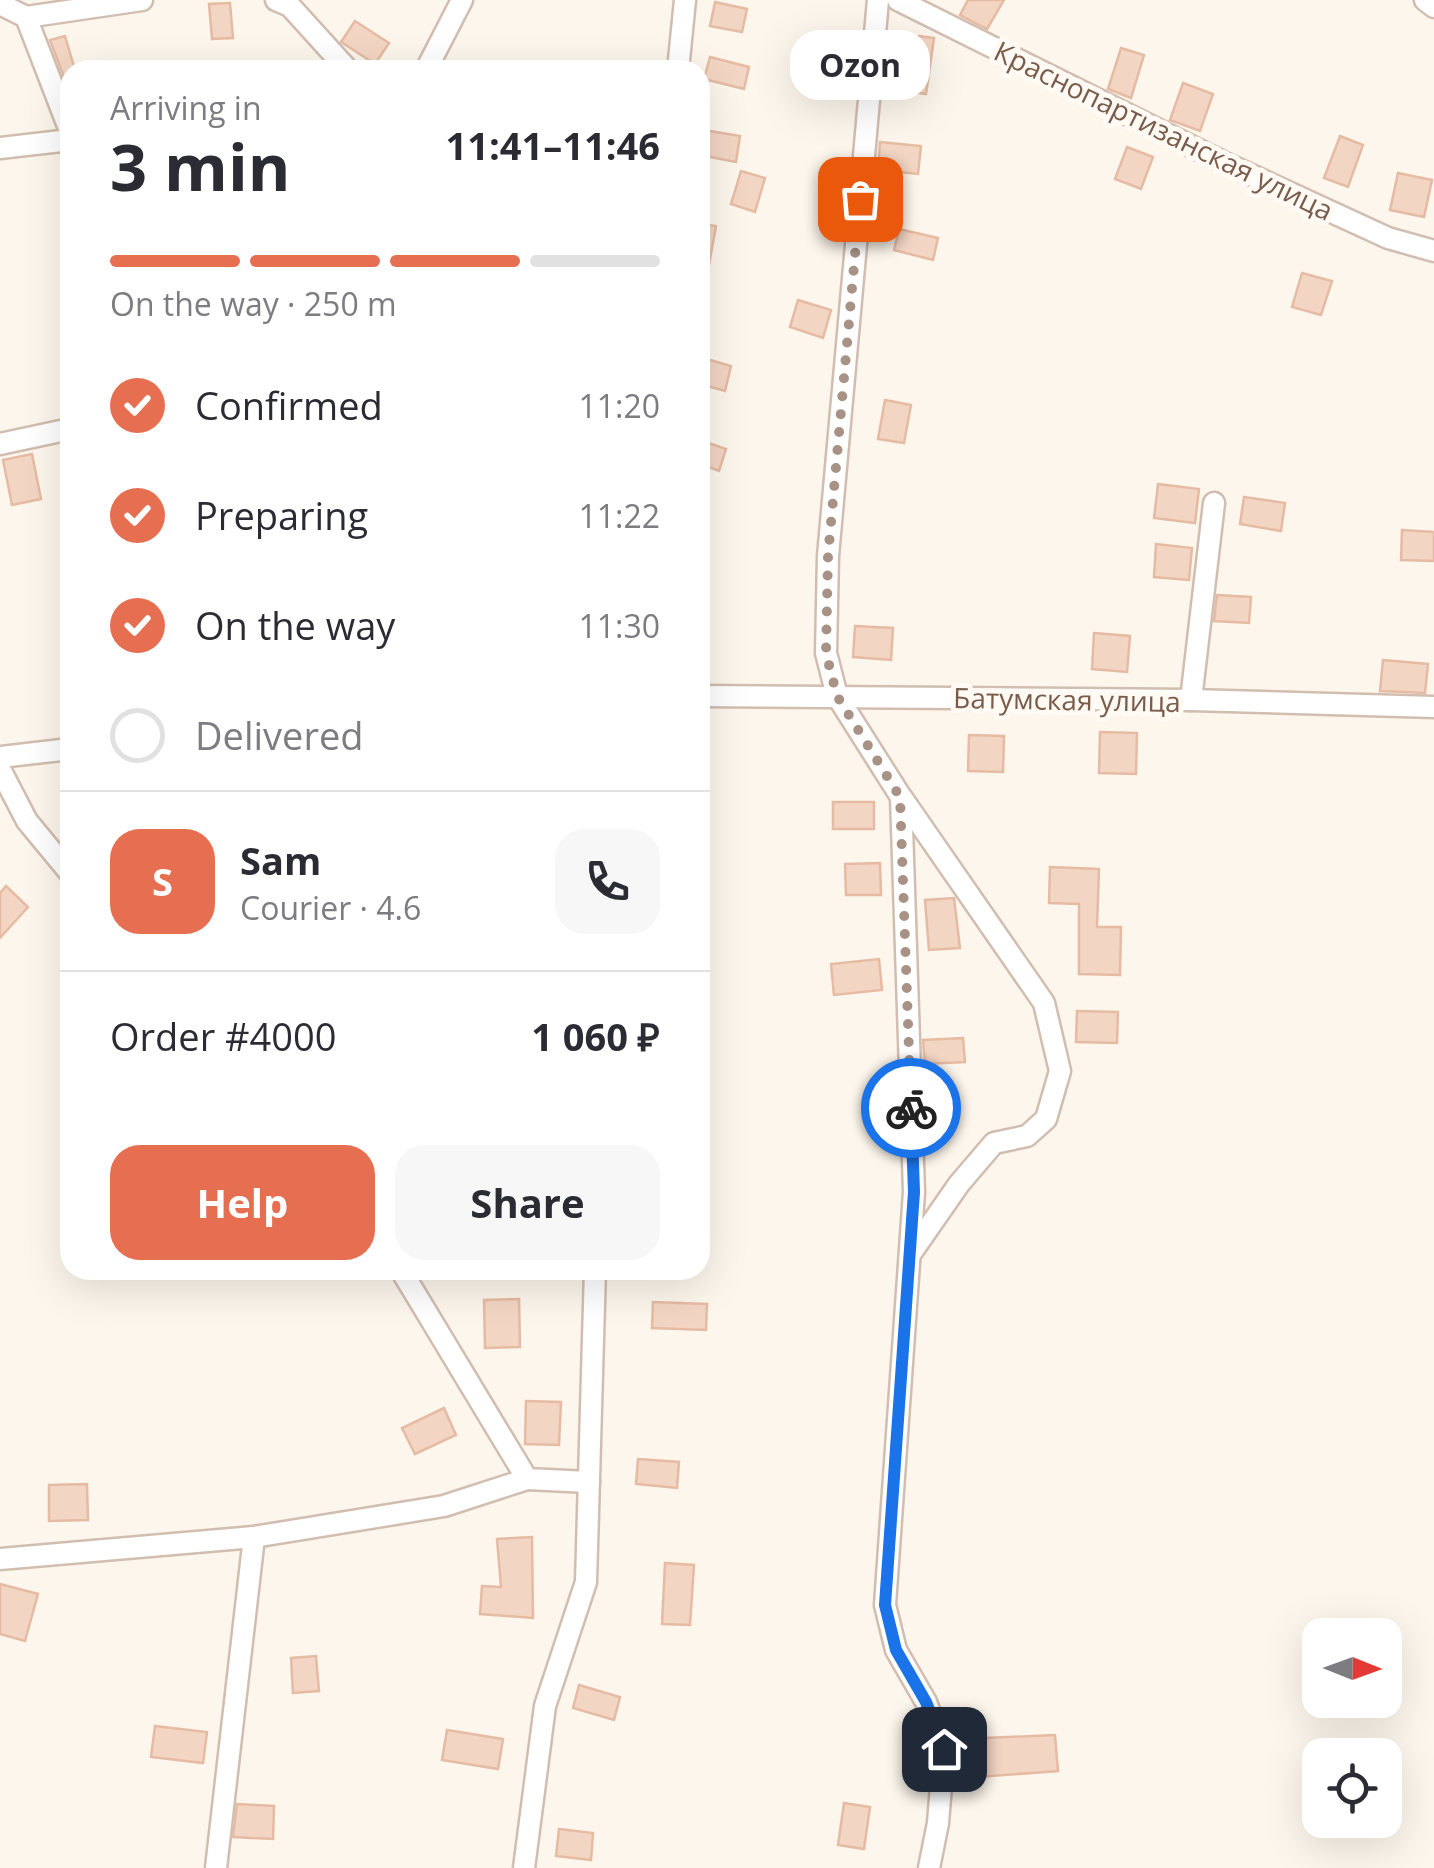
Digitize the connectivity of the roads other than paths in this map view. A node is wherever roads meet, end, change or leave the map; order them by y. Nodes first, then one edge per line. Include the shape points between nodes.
1 (142, 0) edge
2 (462, 0) edge
3 (686, 0) edge
4 (878, 0) edge
5 (898, 0) edge
6 (1425, 0) edge
7 (286, 2) edge
8 (0, 4) edge
9 (1434, 6) edge
10 (26, 17) junction
11 (339, 60) edge
12 (431, 60) edge
13 (679, 60) edge
14 (60, 105) edge
15 (60, 141) edge
16 (0, 148) edge
17 (1434, 251) edge
18 (60, 431) edge
19 (0, 444) edge
20 (1214, 503) dead end
21 (710, 696) edge
22 (837, 696) junction
23 (1190, 700) junction
24 (1434, 707) edge
25 (60, 751) edge
26 (0, 758) edge
27 (0, 769) edge
28 (900, 797) junction
29 (60, 862) edge
30 (909, 1256) junction
31 (406, 1280) edge
32 (595, 1280) edge
33 (527, 1479) junction
34 (589, 1482) junction
35 (254, 1537) junction
36 (0, 1559) edge
37 (216, 1868) edge
38 (524, 1868) edge
39 (929, 1868) edge

1 - 10 street
2 - 12 street
3 - 13 street
4 - 22 street via 828,556 826,653
5 - 17 street, Краснопартизанская улица via 1240,170 1388,238
6 - 9 street
7 - 11 street
8 - 10 street
10 - 14 street
15 - 16 street
18 - 19 street
20 - 23 street
21 - 22 street, Батумская улица
22 - 23 street, Батумская улица
22 - 28 street
23 - 24 street, Батумская улица
25 - 26 street
27 - 29 street via 27,821
28 - 30 street via 914,1192
28 - 30 street via 1044,1003 1060,1071 1046,1119 1027,1136 994,1143
30 - 39 street via 885,1605 896,1650 944,1749
31 - 33 street
32 - 34 street
33 - 34 street
33 - 35 street via 444,1506
34 - 38 street via 586,1582 546,1706
35 - 36 street
35 - 37 street

